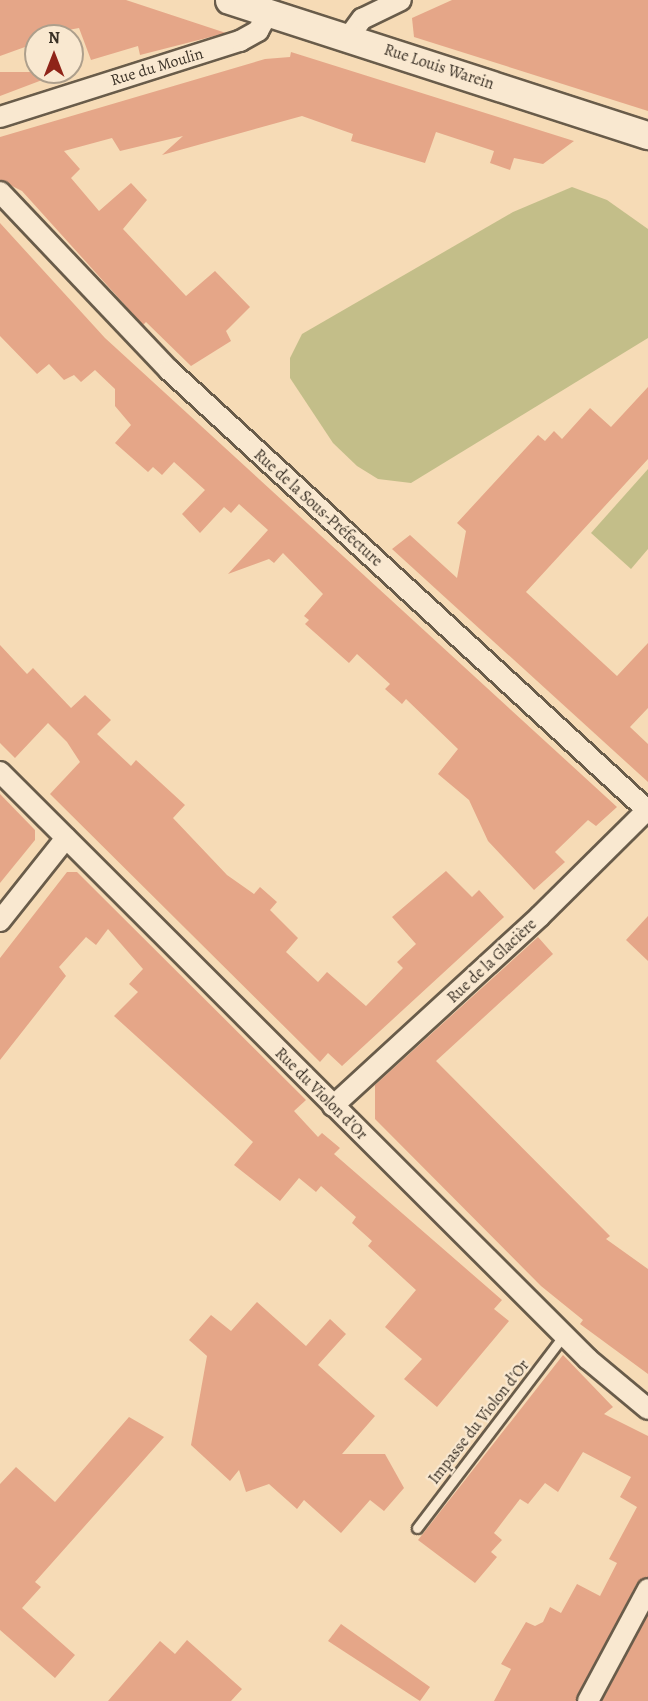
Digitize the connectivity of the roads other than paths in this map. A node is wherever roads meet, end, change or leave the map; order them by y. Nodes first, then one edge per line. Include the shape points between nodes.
1 (229, 0) edge
2 (400, 0) edge
3 (268, 13) junction
4 (348, 38) junction
5 (0, 117) edge
6 (648, 135) edge
7 (0, 192) edge
8 (0, 772) edge
9 (647, 810) edge
10 (66, 838) junction
11 (0, 921) edge
12 (333, 1106) junction
13 (564, 1335) junction
14 (648, 1409) edge
15 (417, 1528) dead end
16 (648, 1589) edge
17 (588, 1701) edge

1 - 3 main road, Rue Louis Warein
2 - 4 street via 362,19
3 - 4 main road, Rue Louis Warein
3 - 5 street, Rue du Moulin via 258,31 240,41
4 - 6 main road, Rue Louis Warein
7 - 9 street, Rue de la Sous-Préfecture via 169,370
8 - 10 street, Rue du Violon d'Or
9 - 12 street, Rue de la Glacière via 540,916
10 - 11 street
10 - 12 street, Rue du Violon d'Or
12 - 13 street, Rue du Violon d'Or
13 - 14 street, Rue du Violon d'Or
13 - 15 lane, Impasse du Violon d'Or
16 - 17 street

